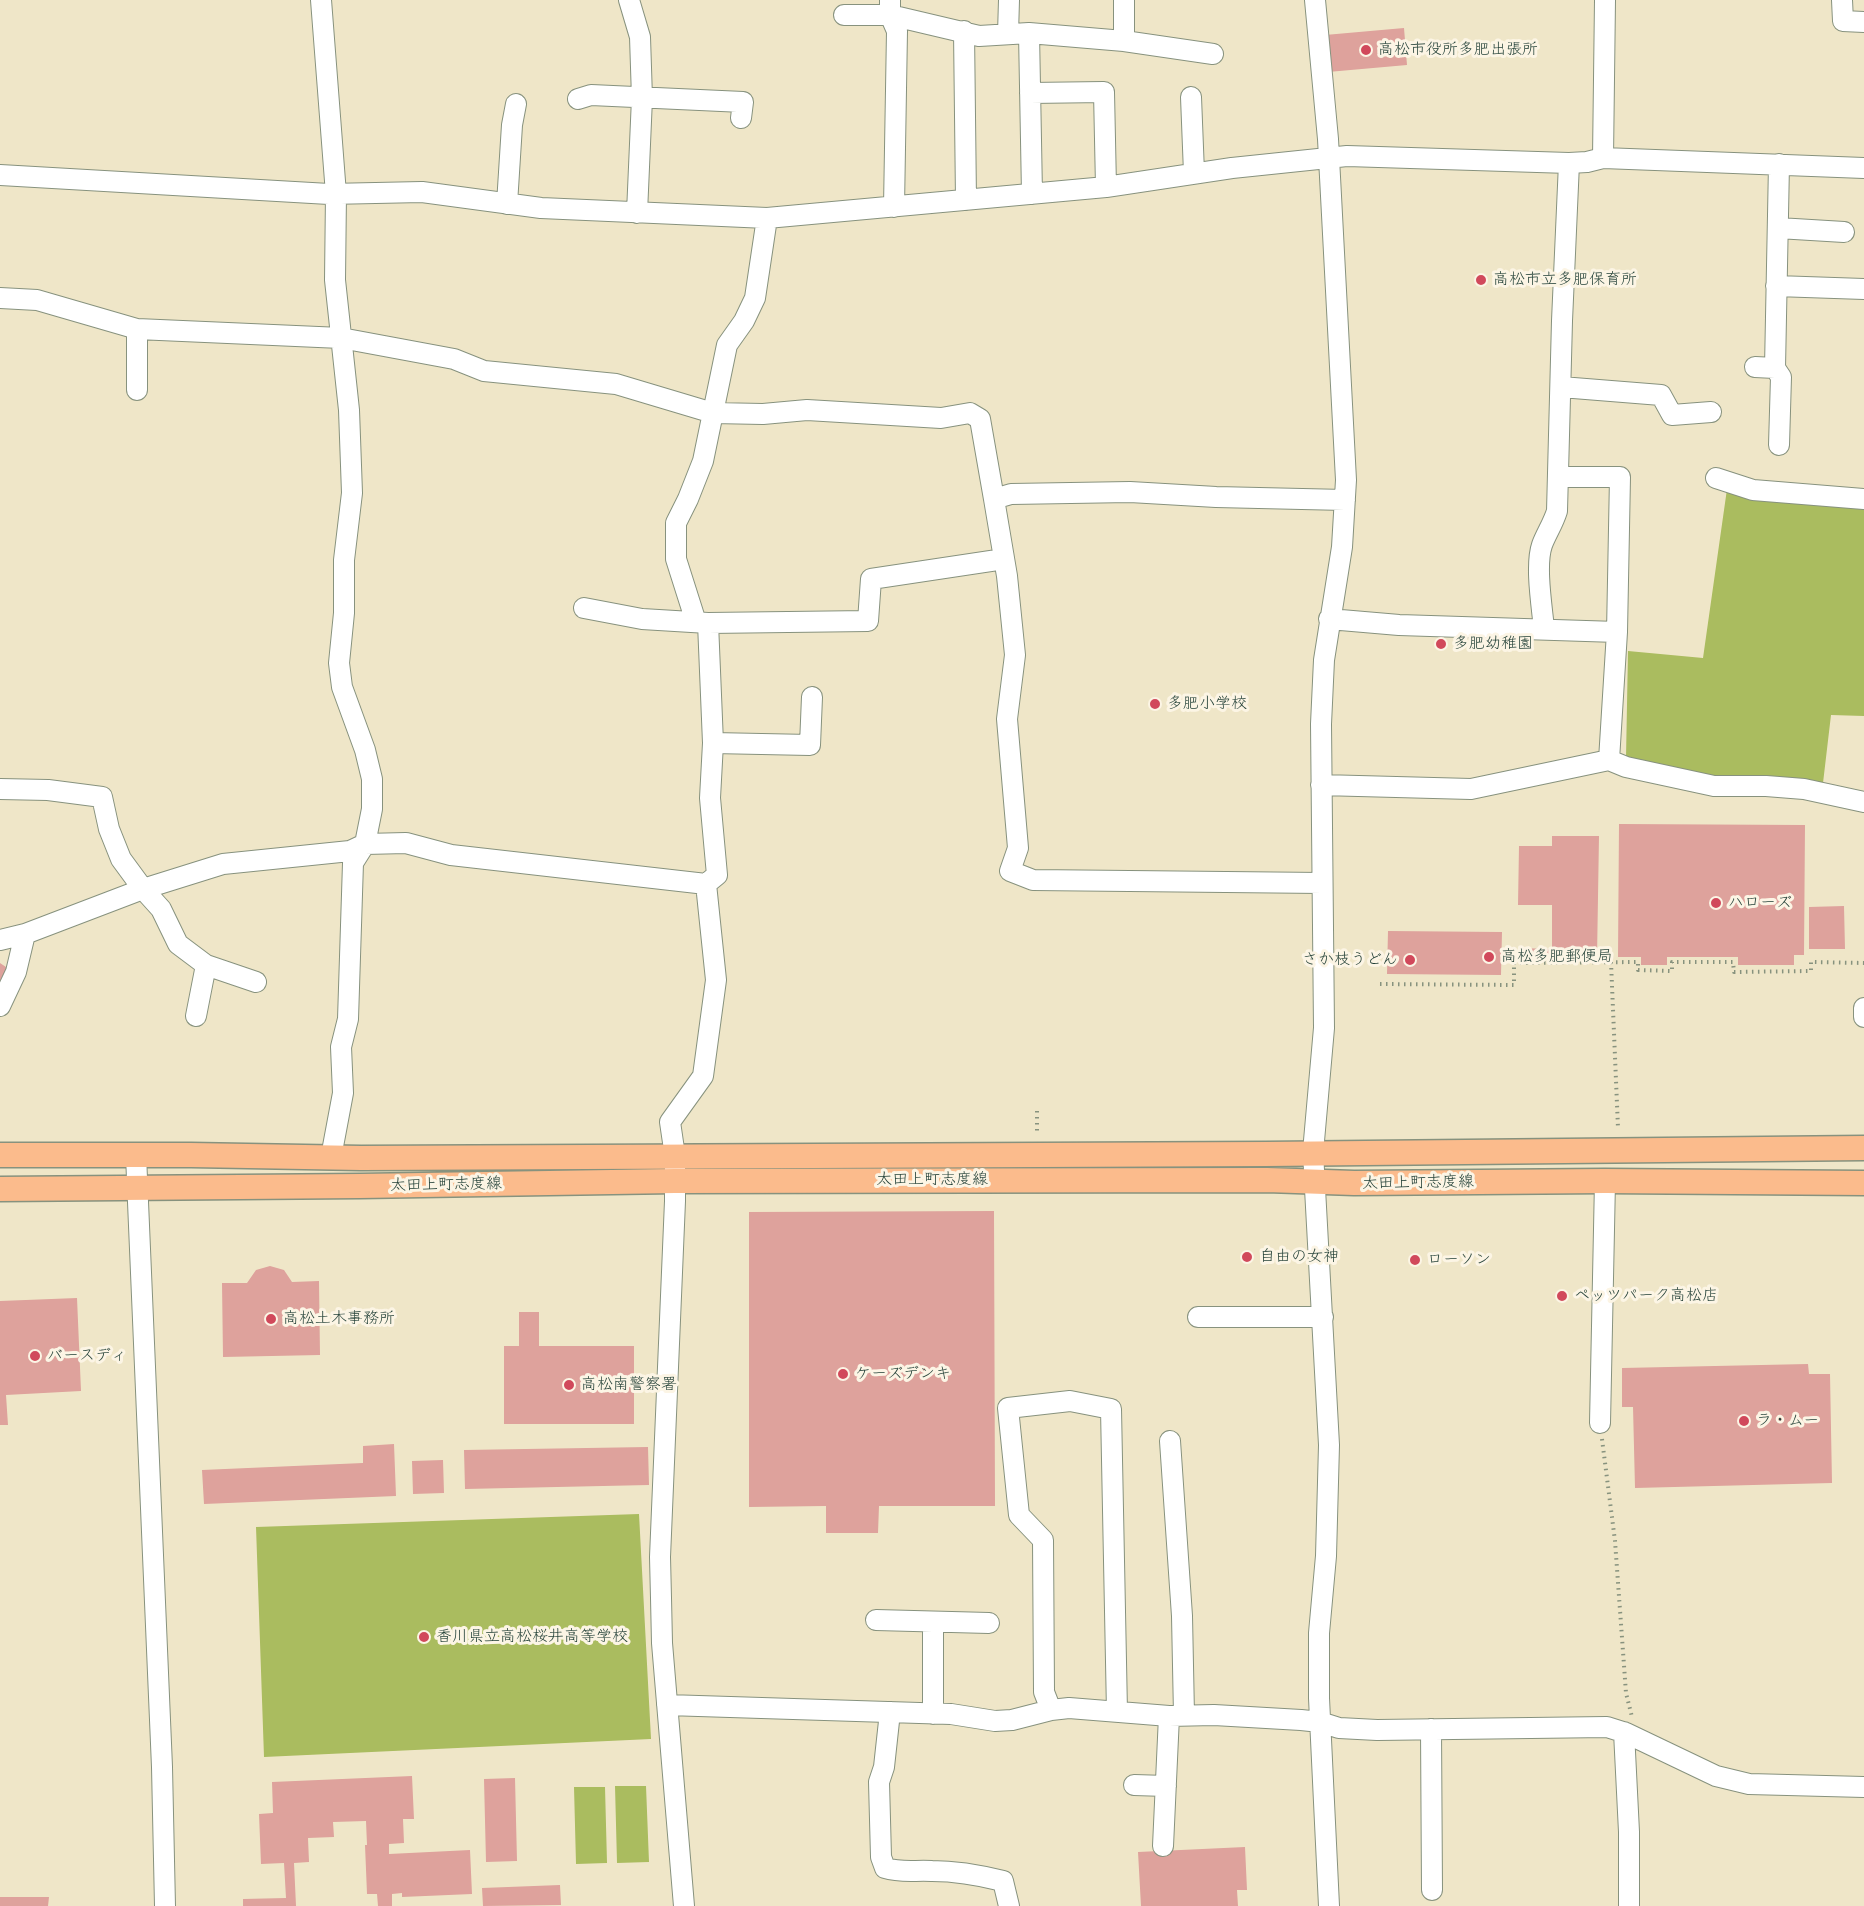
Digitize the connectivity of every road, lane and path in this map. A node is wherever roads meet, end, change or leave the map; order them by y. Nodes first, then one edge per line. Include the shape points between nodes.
1 (321, 0) edge
2 (628, 0) edge
3 (1009, 0) edge
4 (1124, 0) edge
5 (1315, 0) edge
6 (1605, 0) edge
7 (1842, 0) edge
8 (890, 7) edge
9 (844, 15) dead end
10 (1864, 22) edge
11 (964, 31) junction
12 (1029, 33) junction
13 (1008, 34) junction
14 (1124, 41) junction
15 (1213, 54) dead end
16 (1030, 93) junction
17 (1191, 97) dead end
18 (642, 98) junction
19 (578, 99) dead end
20 (516, 104) dead end
21 (741, 118) dead end
22 (1603, 158) junction
23 (1329, 159) junction
24 (1569, 163) junction
25 (1779, 164) junction
26 (1864, 168) edge
27 (1194, 174) junction
28 (0, 175) edge
29 (1106, 187) junction
30 (336, 194) junction
31 (1032, 194) junction
32 (966, 200) junction
33 (507, 204) junction
34 (894, 207) junction
35 (637, 213) junction
36 (767, 218) junction
37 (1778, 228) junction
38 (1845, 232) dead end
39 (1776, 286) junction
40 (1864, 289) edge
41 (0, 298) edge
42 (137, 328) junction
43 (341, 338) junction
44 (1755, 367) dead end
45 (1775, 368) junction
46 (1561, 387) junction
47 (137, 390) dead end
48 (713, 412) junction
49 (1711, 412) dead end
50 (1779, 445) dead end
51 (1558, 477) junction
52 (1716, 478) dead end
53 (994, 499) junction
54 (1864, 499) edge
55 (1345, 500) junction
56 (1004, 559) junction
57 (584, 608) dead end
58 (1329, 619) junction
59 (702, 622) junction
60 (1544, 629) junction
61 (1617, 632) junction
62 (812, 697) dead end
63 (713, 743) junction
64 (1609, 760) junction
65 (1321, 785) junction
66 (0, 789) edge
67 (1864, 802) edge
68 (365, 844) junction
69 (1323, 883) junction
70 (706, 884) junction
71 (143, 889) junction
72 (24, 934) junction
73 (0, 940) edge
74 (1611, 962) junction
75 (1864, 963) edge
76 (206, 965) junction
77 (256, 982) dead end
78 (1380, 984) dead end
79 (0, 1006) edge
80 (1864, 1008) edge
81 (196, 1016) dead end
82 (1864, 1017) edge
83 (1037, 1111) dead end
84 (1618, 1128) dead end
85 (1038, 1141) dead end
86 (1864, 1148) edge
87 (1313, 1152) junction
88 (0, 1155) edge
89 (136, 1155) junction
90 (675, 1156) junction
91 (332, 1157) junction
92 (361, 1158) junction
93 (675, 1181) junction
94 (1605, 1181) junction
95 (1316, 1182) junction
96 (1864, 1183) edge
97 (360, 1186) junction
98 (137, 1188) junction
99 (0, 1189) edge
100 (1198, 1317) dead end
101 (1323, 1317) junction
102 (1600, 1423) joint
103 (1170, 1441) dead end
104 (876, 1620) dead end
105 (933, 1622) junction
106 (989, 1623) dead end
107 (667, 1705) junction
108 (1051, 1710) junction
109 (890, 1712) junction
110 (1117, 1712) junction
111 (933, 1714) junction
112 (1176, 1716) junction
113 (1320, 1722) junction
114 (1431, 1729) junction
115 (1631, 1735) junction
116 (1134, 1785) dead end
117 (1166, 1786) junction
118 (1864, 1787) edge
119 (1163, 1846) dead end
120 (1432, 1890) dead end
121 (165, 1906) edge
122 (684, 1906) edge
123 (1009, 1906) edge
124 (1329, 1906) edge
125 (1629, 1906) edge

1 - 30 street
2 - 18 street via 640,37
3 - 13 street
4 - 14 street
5 - 23 street
6 - 22 street
7 - 10 street via 1843,21
8 - 9 street
8 - 11 street
8 - 34 street via 897,31
11 - 13 street via 979,36
11 - 32 street
12 - 13 street
12 - 14 street
12 - 16 street
14 - 15 street
16 - 29 street via 1104,92
16 - 31 street
17 - 27 street
18 - 19 street via 591,95
18 - 21 street via 743,102
18 - 35 street
20 - 33 street
22 - 24 street
22 - 25 street
23 - 24 street via 1347,156
23 - 27 street
23 - 55 street
24 - 46 street
25 - 26 street
25 - 37 street
27 - 29 street
28 - 30 street
29 - 31 street
30 - 33 street via 422,192
30 - 43 street via 335,280
31 - 32 street
32 - 34 street
33 - 35 street
34 - 36 street
35 - 36 street
36 - 48 street via 755,298 728,345
37 - 38 street
37 - 39 street
39 - 40 street
39 - 45 street
41 - 42 street via 37,300
42 - 43 street
42 - 47 street
43 - 48 street via 454,359 484,371 616,384
43 - 68 street via 352,493 339,663 342,687 372,779 372,809
44 - 45 street
45 - 50 street via 1781,376
46 - 49 street via 1661,396 1672,415
46 - 51 street
48 - 53 street via 763,414 807,410 940,418 970,413 980,419
48 - 59 street via 703,460 676,523 676,559
51 - 60 street via 1557,511 1539,558
51 - 61 street via 1620,477
52 - 54 street via 1753,490
53 - 55 street via 1011,494 1130,492
53 - 56 street
55 - 58 street via 1342,547
56 - 59 street via 871,579 868,621
56 - 69 street via 1015,655 1007,719 1018,848 1010,871 1033,880
57 - 59 street via 642,619
58 - 60 street via 1399,626
58 - 65 street via 1324,660
59 - 63 street
60 - 61 street
61 - 64 street
62 - 63 street via 810,745
63 - 70 street via 710,798 717,875
64 - 65 street via 1471,789
64 - 67 street via 1714,786 1804,789
65 - 69 street
66 - 71 street via 102,797 121,859
68 - 70 street via 406,843 451,855
68 - 71 street via 350,851 224,864
68 - 91 street via 353,863 348,1019 341,1047 343,1093
69 - 87 street via 1324,1028
70 - 90 street via 716,980 703,1076 670,1122
71 - 72 street
71 - 76 street via 161,909 178,944
72 - 73 street
72 - 79 street via 16,972
74 - 75 path via 1638,962 1638,970 1672,971 1672,962 1733,962 1734,972 1811,972 1811,962
74 - 78 path via 1514,963 1514,985
74 - 84 path
76 - 77 street
76 - 81 street
80 - 82 street
83 - 85 path
86 - 87 main road, 太田上町志度線
87 - 90 main road, 太田上町志度線
87 - 95 street
88 - 89 main road, 太田上町志度線
89 - 91 main road, 太田上町志度線
89 - 98 street
90 - 92 main road, 太田上町志度線
90 - 93 street
91 - 92 main road, 太田上町志度線
92 - 97 main road
93 - 95 main road, 太田上町志度線
93 - 97 main road, 太田上町志度線
93 - 107 street via 660,1557
94 - 95 main road, 太田上町志度線
94 - 96 main road, 太田上町志度線
94 - 102 street
95 - 101 street
97 - 98 main road, 太田上町志度線
98 - 99 main road, 太田上町志度線
98 - 121 street
100 - 101 street
101 - 113 street via 1329,1498 1319,1633
102 - 115 path via 1615,1541
103 - 112 street via 1182,1616
104 - 105 street
105 - 106 street
105 - 111 street
107 - 109 street
107 - 122 street
108 - 110 street
108 - 110 street via 1044,1692 1044,1540 1019,1515 1008,1408 1070,1401 1111,1409
108 - 111 street via 995,1721
109 - 111 street
109 - 123 street via 879,1782 881,1857 885,1868 898,1872 970,1873 1003,1881
110 - 112 street
112 - 113 street
112 - 117 street
113 - 114 street via 1339,1728
113 - 124 street
114 - 115 street via 1607,1727
114 - 120 street
115 - 118 street via 1716,1776 1749,1784
115 - 125 street
116 - 117 street
117 - 119 street

